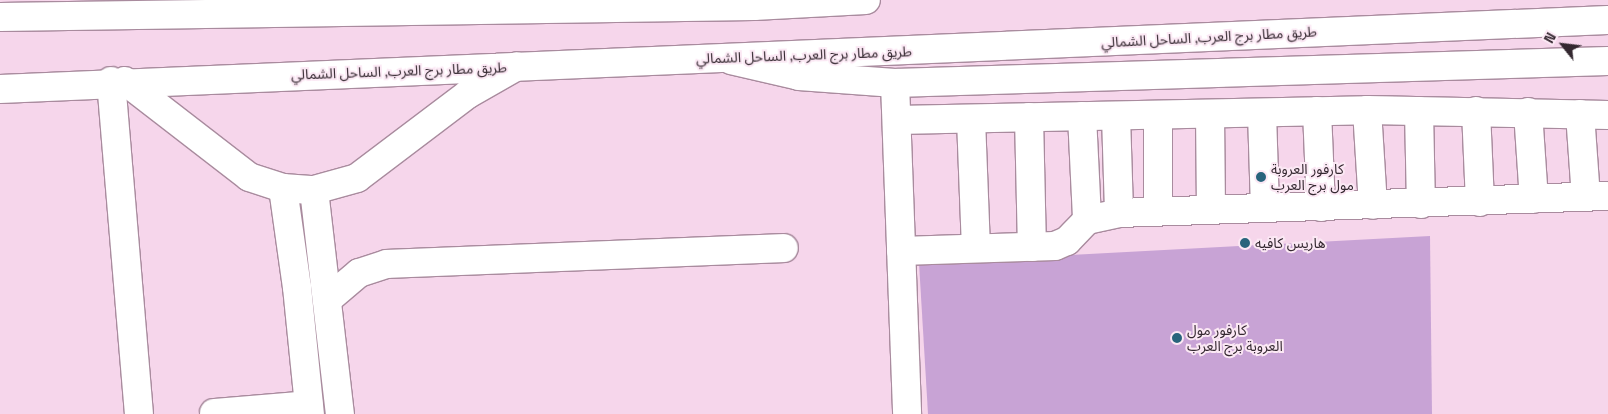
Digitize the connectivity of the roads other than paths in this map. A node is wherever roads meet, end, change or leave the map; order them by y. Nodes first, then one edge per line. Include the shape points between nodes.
1 (441, 0) edge
2 (866, 0) edge
3 (111, 9) edge
4 (365, 12) junction
5 (0, 18) edge
6 (1608, 20) edge
7 (730, 59) junction
8 (1608, 61) edge
9 (517, 66) junction
10 (118, 81) junction
11 (895, 83) junction
12 (0, 89) edge
13 (1368, 110) junction
14 (1317, 111) junction
15 (1419, 111) junction
16 (1476, 111) junction
17 (1262, 112) junction
18 (1528, 112) junction
19 (1210, 114) junction
20 (1580, 114) junction
21 (1158, 115) junction
22 (1608, 115) edge
23 (1082, 116) junction
24 (1116, 116) junction
25 (1029, 117) junction
26 (972, 119) junction
27 (897, 120) junction
28 (283, 188) junction
29 (314, 190) junction
30 (1597, 196) edge
31 (1534, 199) junction
32 (1480, 202) junction
33 (1422, 204) junction
34 (1373, 205) junction
35 (1321, 207) junction
36 (1265, 208) junction
37 (1211, 210) junction
38 (1158, 211) junction
39 (1119, 213) junction
40 (1087, 220) junction
41 (1032, 247) junction
42 (784, 248) dead end
43 (976, 248) junction
44 (901, 251) junction
45 (327, 300) junction
46 (331, 332) junction
47 (302, 335) junction
48 (309, 409) edge
49 (214, 413) edge
50 (139, 414) edge
51 (340, 414) edge
52 (907, 414) edge

1 - 4 main road
2 - 4 main road via 754,6
3 - 4 main road
3 - 5 main road
6 - 7 main road, طريق مطار برج العرب, الساحل الشمالي
7 - 9 main road, طريق مطار برج العرب, الساحل الشمالي
7 - 11 main road via 799,76
8 - 11 main road
9 - 10 main road, طريق مطار برج العرب, الساحل الشمالي
9 - 29 main road via 468,94 357,178
10 - 12 main road, طريق مطار برج العرب, الساحل الشمالي
10 - 28 main road via 235,168 249,177
10 - 50 main road
11 - 27 main road
13 - 14 main road
13 - 15 main road
13 - 34 main road
14 - 17 main road
14 - 35 main road
15 - 16 main road
15 - 33 main road
16 - 18 main road
16 - 32 main road
17 - 19 main road
17 - 36 main road
18 - 20 main road
18 - 31 main road
19 - 21 main road
19 - 37 main road
20 - 22 main road
20 - 30 main road
21 - 24 main road
21 - 38 main road
23 - 24 main road
23 - 25 main road
23 - 40 main road
24 - 39 main road
25 - 26 main road
25 - 41 main road
26 - 27 main road
26 - 43 main road
27 - 44 main road
28 - 29 main road
28 - 47 main road
29 - 45 main road
30 - 31 main road
31 - 32 main road
32 - 33 main road
33 - 34 main road
34 - 35 main road
35 - 36 main road
36 - 37 main road
37 - 38 main road
38 - 39 main road
39 - 40 main road
40 - 41 main road via 1062,244
41 - 43 main road
42 - 45 main road via 387,264 359,273
43 - 44 main road
44 - 52 main road
45 - 46 main road
46 - 47 main road
46 - 51 main road
47 - 48 main road
48 - 49 main road

